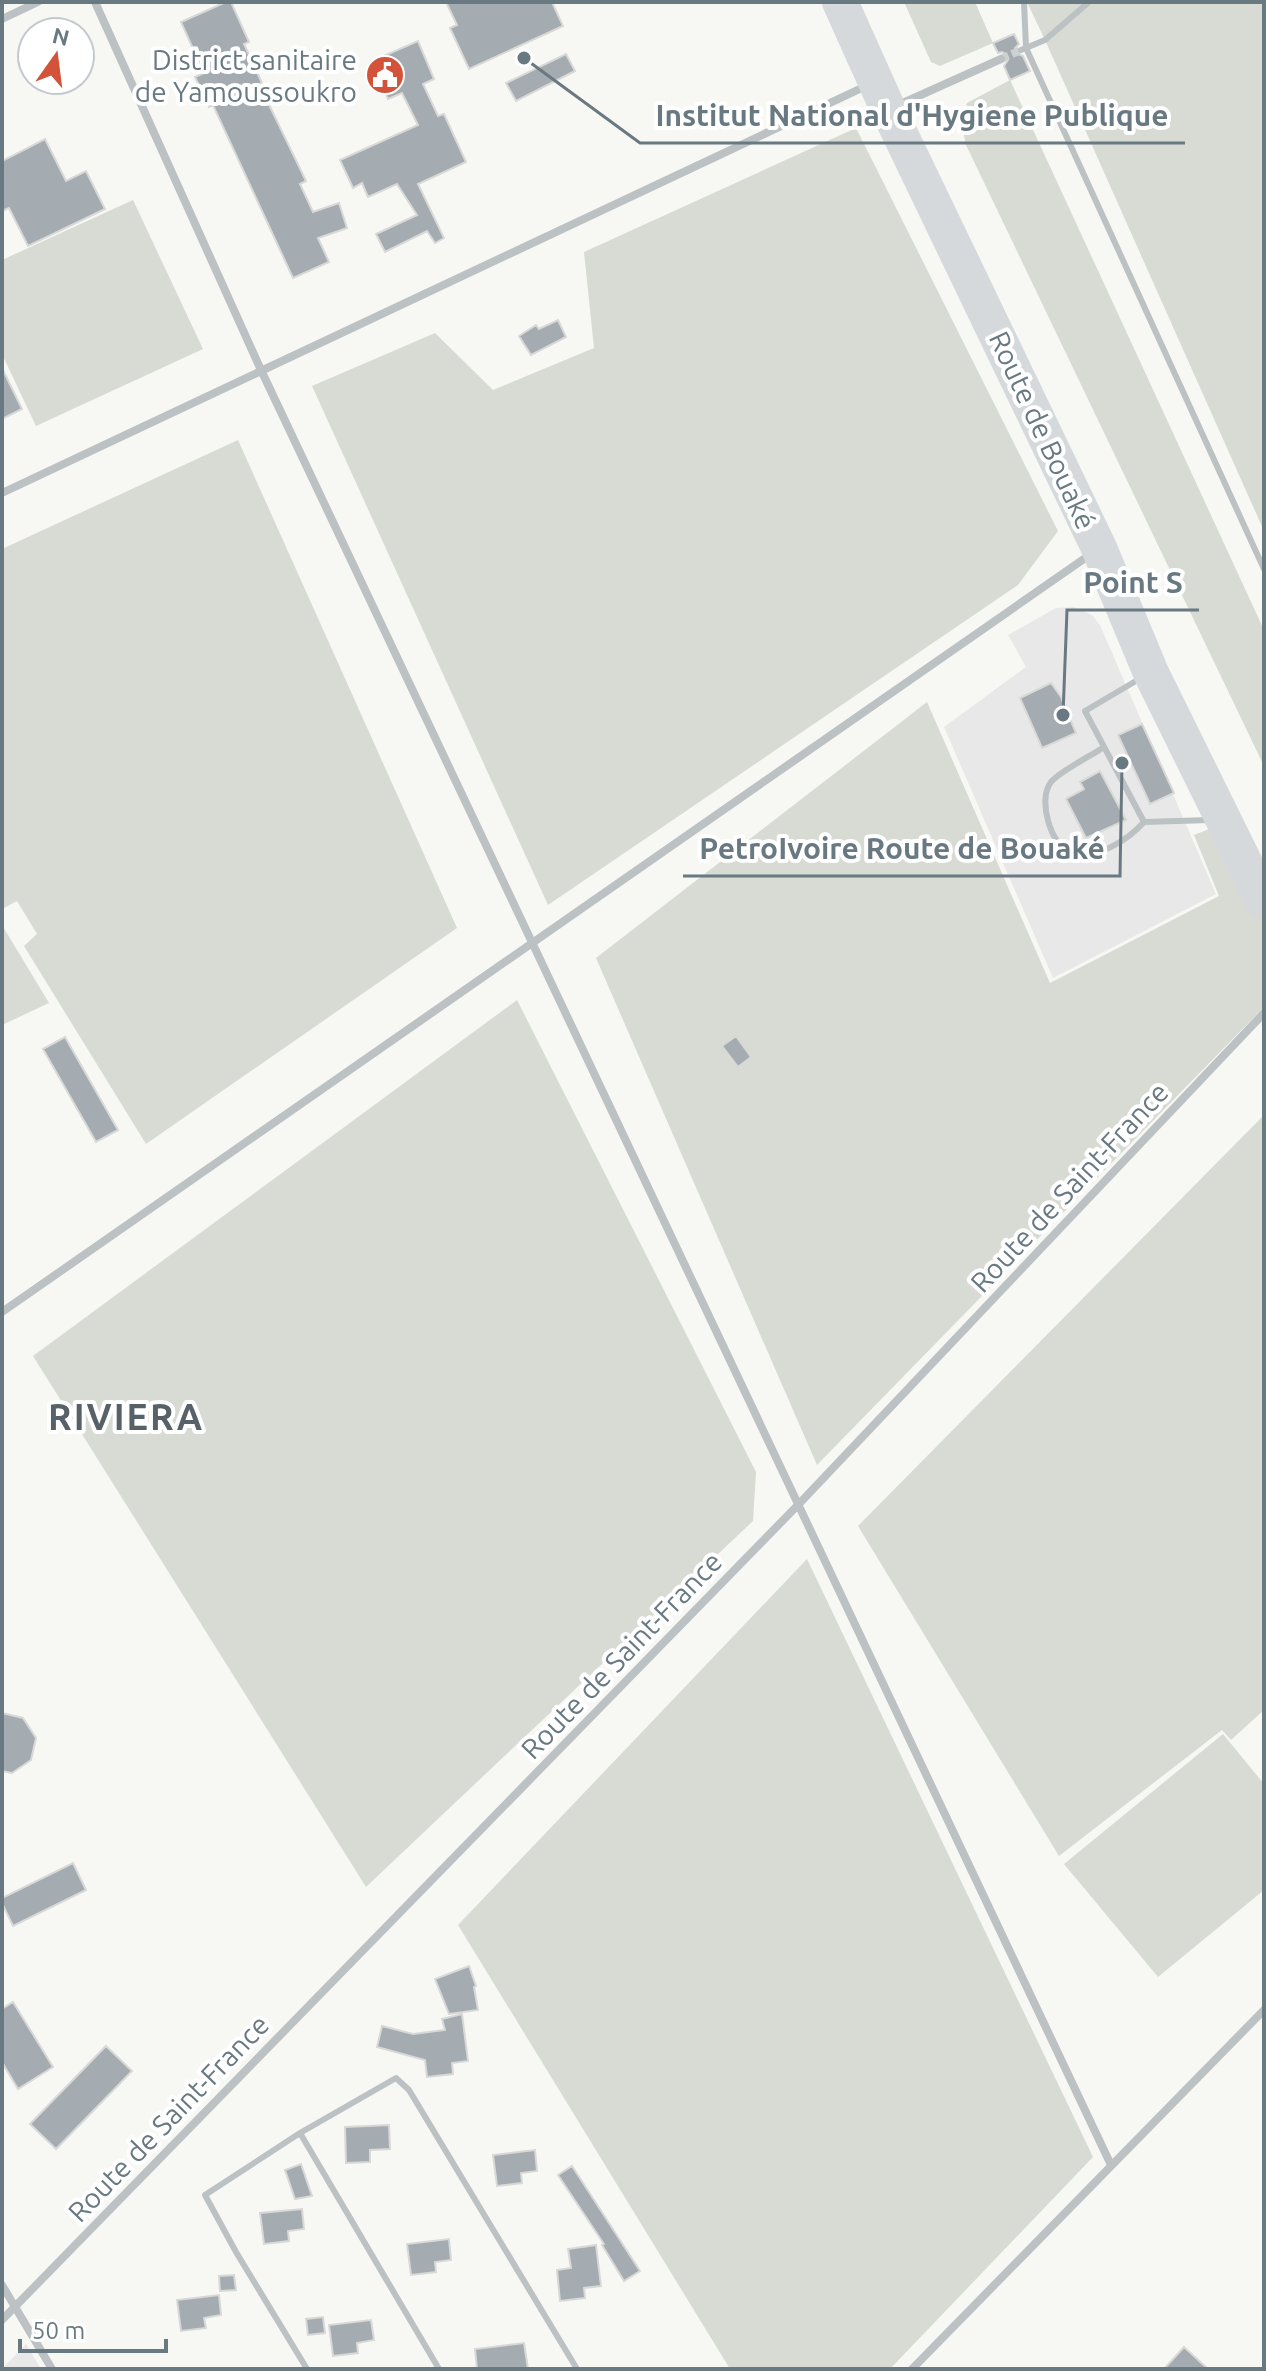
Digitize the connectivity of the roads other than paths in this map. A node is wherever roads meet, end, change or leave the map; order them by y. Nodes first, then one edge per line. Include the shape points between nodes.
1 (38, 2) edge
2 (95, 2) edge
3 (840, 2) edge
4 (1024, 2) edge
5 (1089, 2) edge
6 (2, 19) edge
7 (1024, 49) junction
8 (1001, 59) tunnel mouth
9 (882, 95) junction
10 (261, 370) junction
11 (2, 493) edge
12 (1099, 548) junction
13 (1264, 569) edge
14 (1151, 673) junction
15 (1104, 747) junction
16 (1223, 819) junction
17 (1144, 822) junction
18 (1264, 902) edge
19 (533, 943) junction
20 (1264, 1013) edge
21 (2, 1312) edge
22 (797, 1506) junction
23 (1264, 2010) edge
24 (300, 2133) junction
25 (1111, 2165) junction
26 (2, 2285) edge
27 (15, 2307) junction
28 (2, 2320) edge
29 (52, 2369) edge
30 (307, 2369) edge
31 (439, 2369) edge
32 (577, 2369) edge
33 (912, 2369) edge

1 - 6 street
2 - 10 street
3 - 9 highway, Route de Bouaké
4 - 7 lane
5 - 7 lane via 1045,40
7 - 13 lane
8 - 9 street
9 - 10 street
9 - 12 highway, Route de Bouaké
10 - 11 street
10 - 19 street
12 - 14 highway, Route de Bouaké
12 - 19 street
14 - 15 lane via 1085,711
14 - 16 highway, Route de Bouaké
15 - 17 lane
15 - 17 lane via 1052,780 1044,795 1044,811 1060,846 1072,853 1101,850 1125,840
16 - 17 lane
16 - 18 highway, Route de Bouaké
19 - 21 street
19 - 22 street
20 - 22 street, Route de Saint-France
22 - 25 street
22 - 27 street, Route de Saint-France
23 - 25 street
24 - 30 lane via 205,2195
24 - 31 lane
24 - 32 lane via 396,2078 409,2090
25 - 33 street
26 - 27 street
27 - 28 street, Route de Saint-France
27 - 29 street

